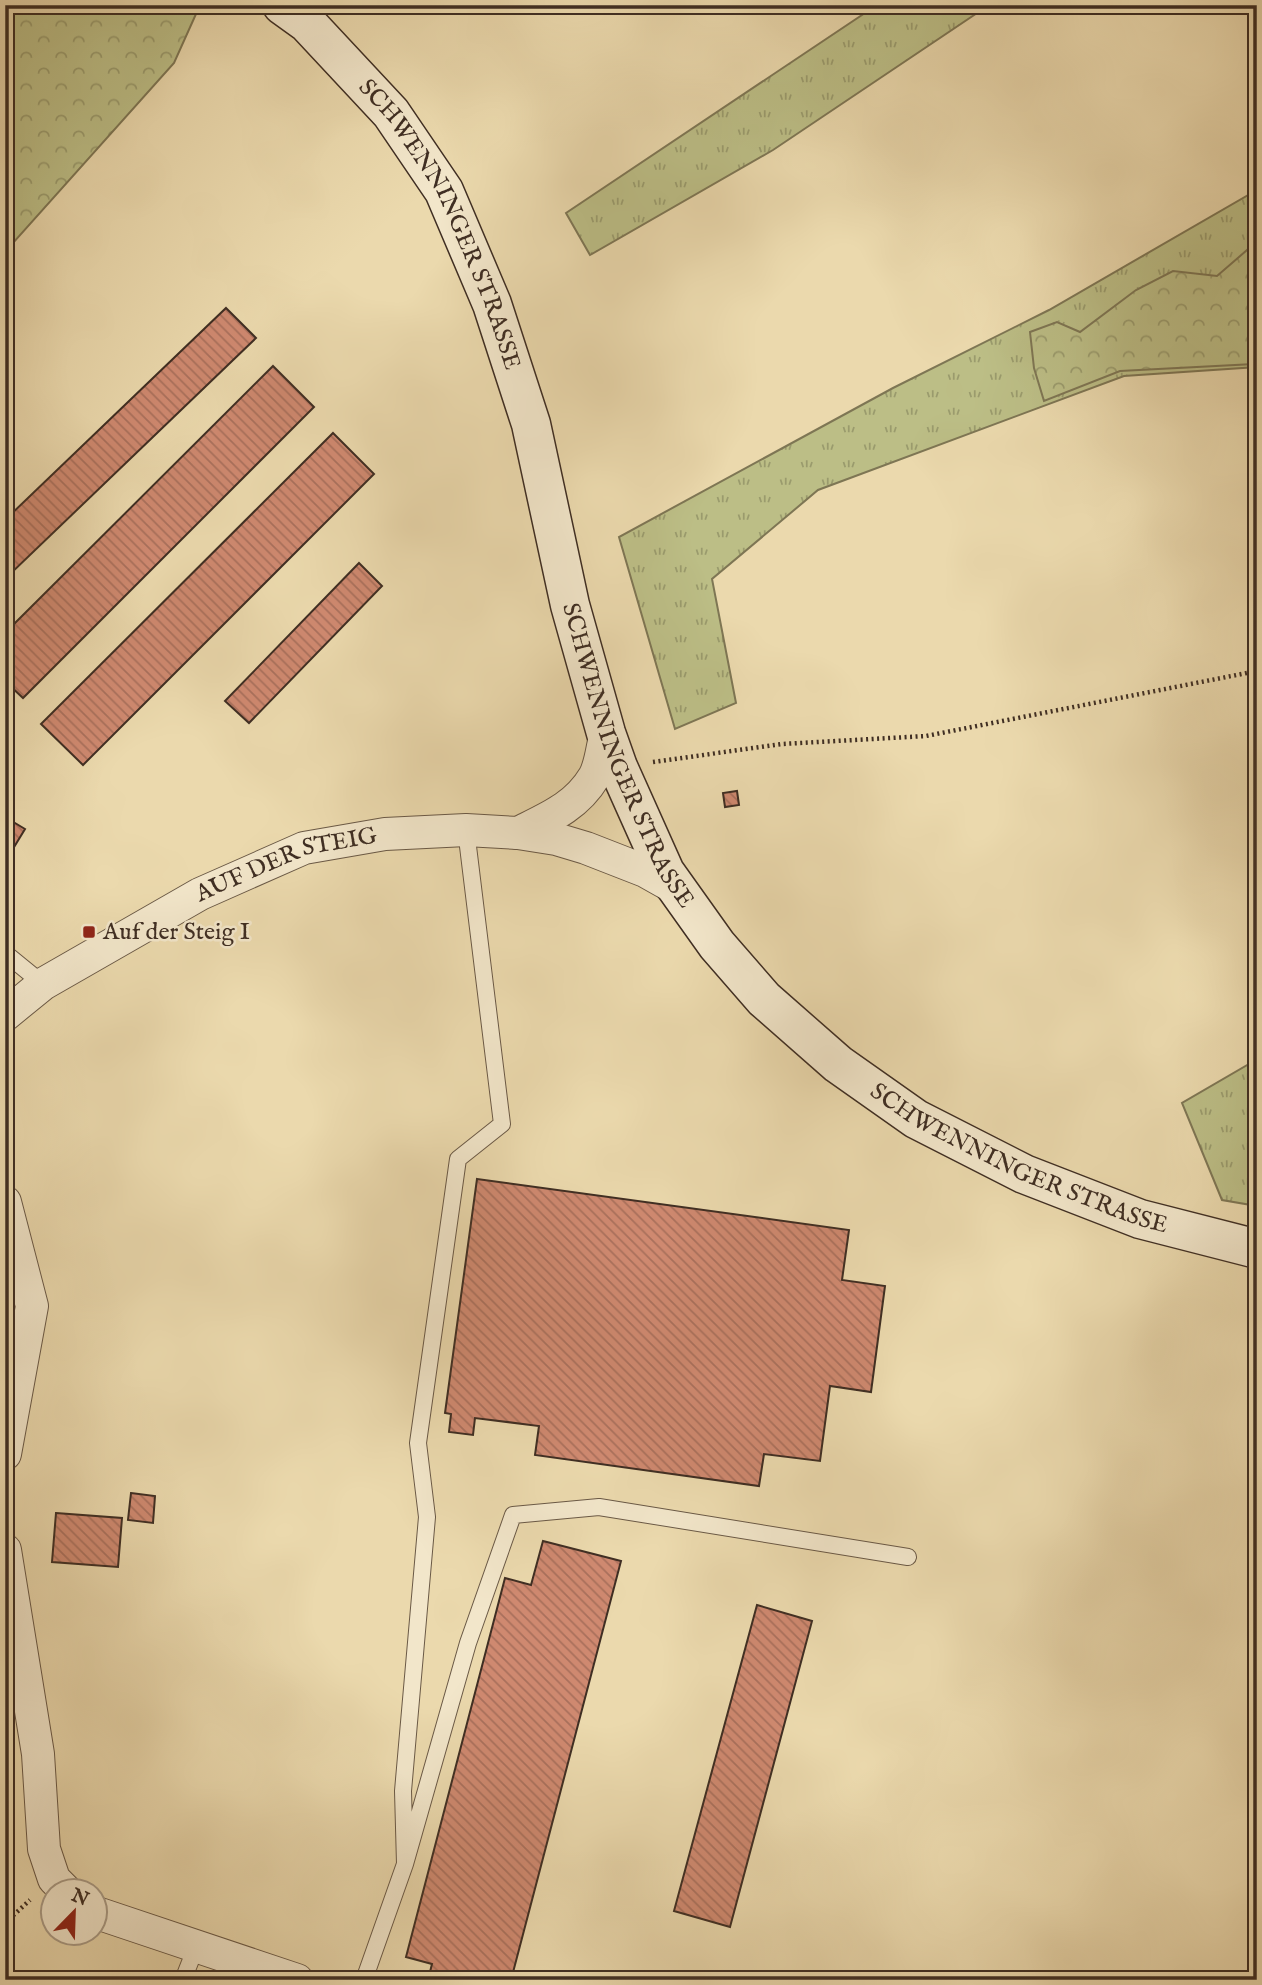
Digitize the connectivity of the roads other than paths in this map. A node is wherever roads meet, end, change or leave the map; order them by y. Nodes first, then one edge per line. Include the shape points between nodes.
1 (282, 5) edge
2 (612, 750) junction
3 (466, 830) junction
4 (519, 833) junction
5 (677, 889) junction
6 (5, 953) edge
7 (43, 984) junction
8 (5, 1014) edge
9 (5, 1202) edge
10 (1257, 1249) edge
11 (5, 1454) edge
12 (5, 1550) edge
13 (908, 1558) dead end
14 (405, 1864) junction
15 (53, 1876) edge
16 (108, 1917) edge
17 (196, 1947) junction
18 (289, 1978) edge
19 (183, 1980) edge
20 (364, 1980) edge

1 - 2 main road, SCHWENNINGER STRASSE via 307,23 391,113 444,191 492,304 531,424 570,605
2 - 4 street via 565,809
2 - 5 main road, SCHWENNINGER STRASSE via 665,872
3 - 4 street, AUF DER STEIG
3 - 7 street, AUF DER STEIG via 385,834 304,848 201,894
3 - 14 lane via 502,1124 458,1158 418,1443 427,1517 403,1791
4 - 5 street, AUF DER STEIG via 586,848
5 - 10 main road, SCHWENNINGER STRASSE via 764,999 838,1064 916,1119 1024,1174 1127,1214
6 - 7 lane
7 - 8 street, AUF DER STEIG
9 - 11 street via 32,1306
12 - 15 street via 38,1754 44,1849
13 - 14 lane via 599,1507 513,1515 468,1643
14 - 20 lane
16 - 17 street
17 - 18 street
17 - 19 lane

